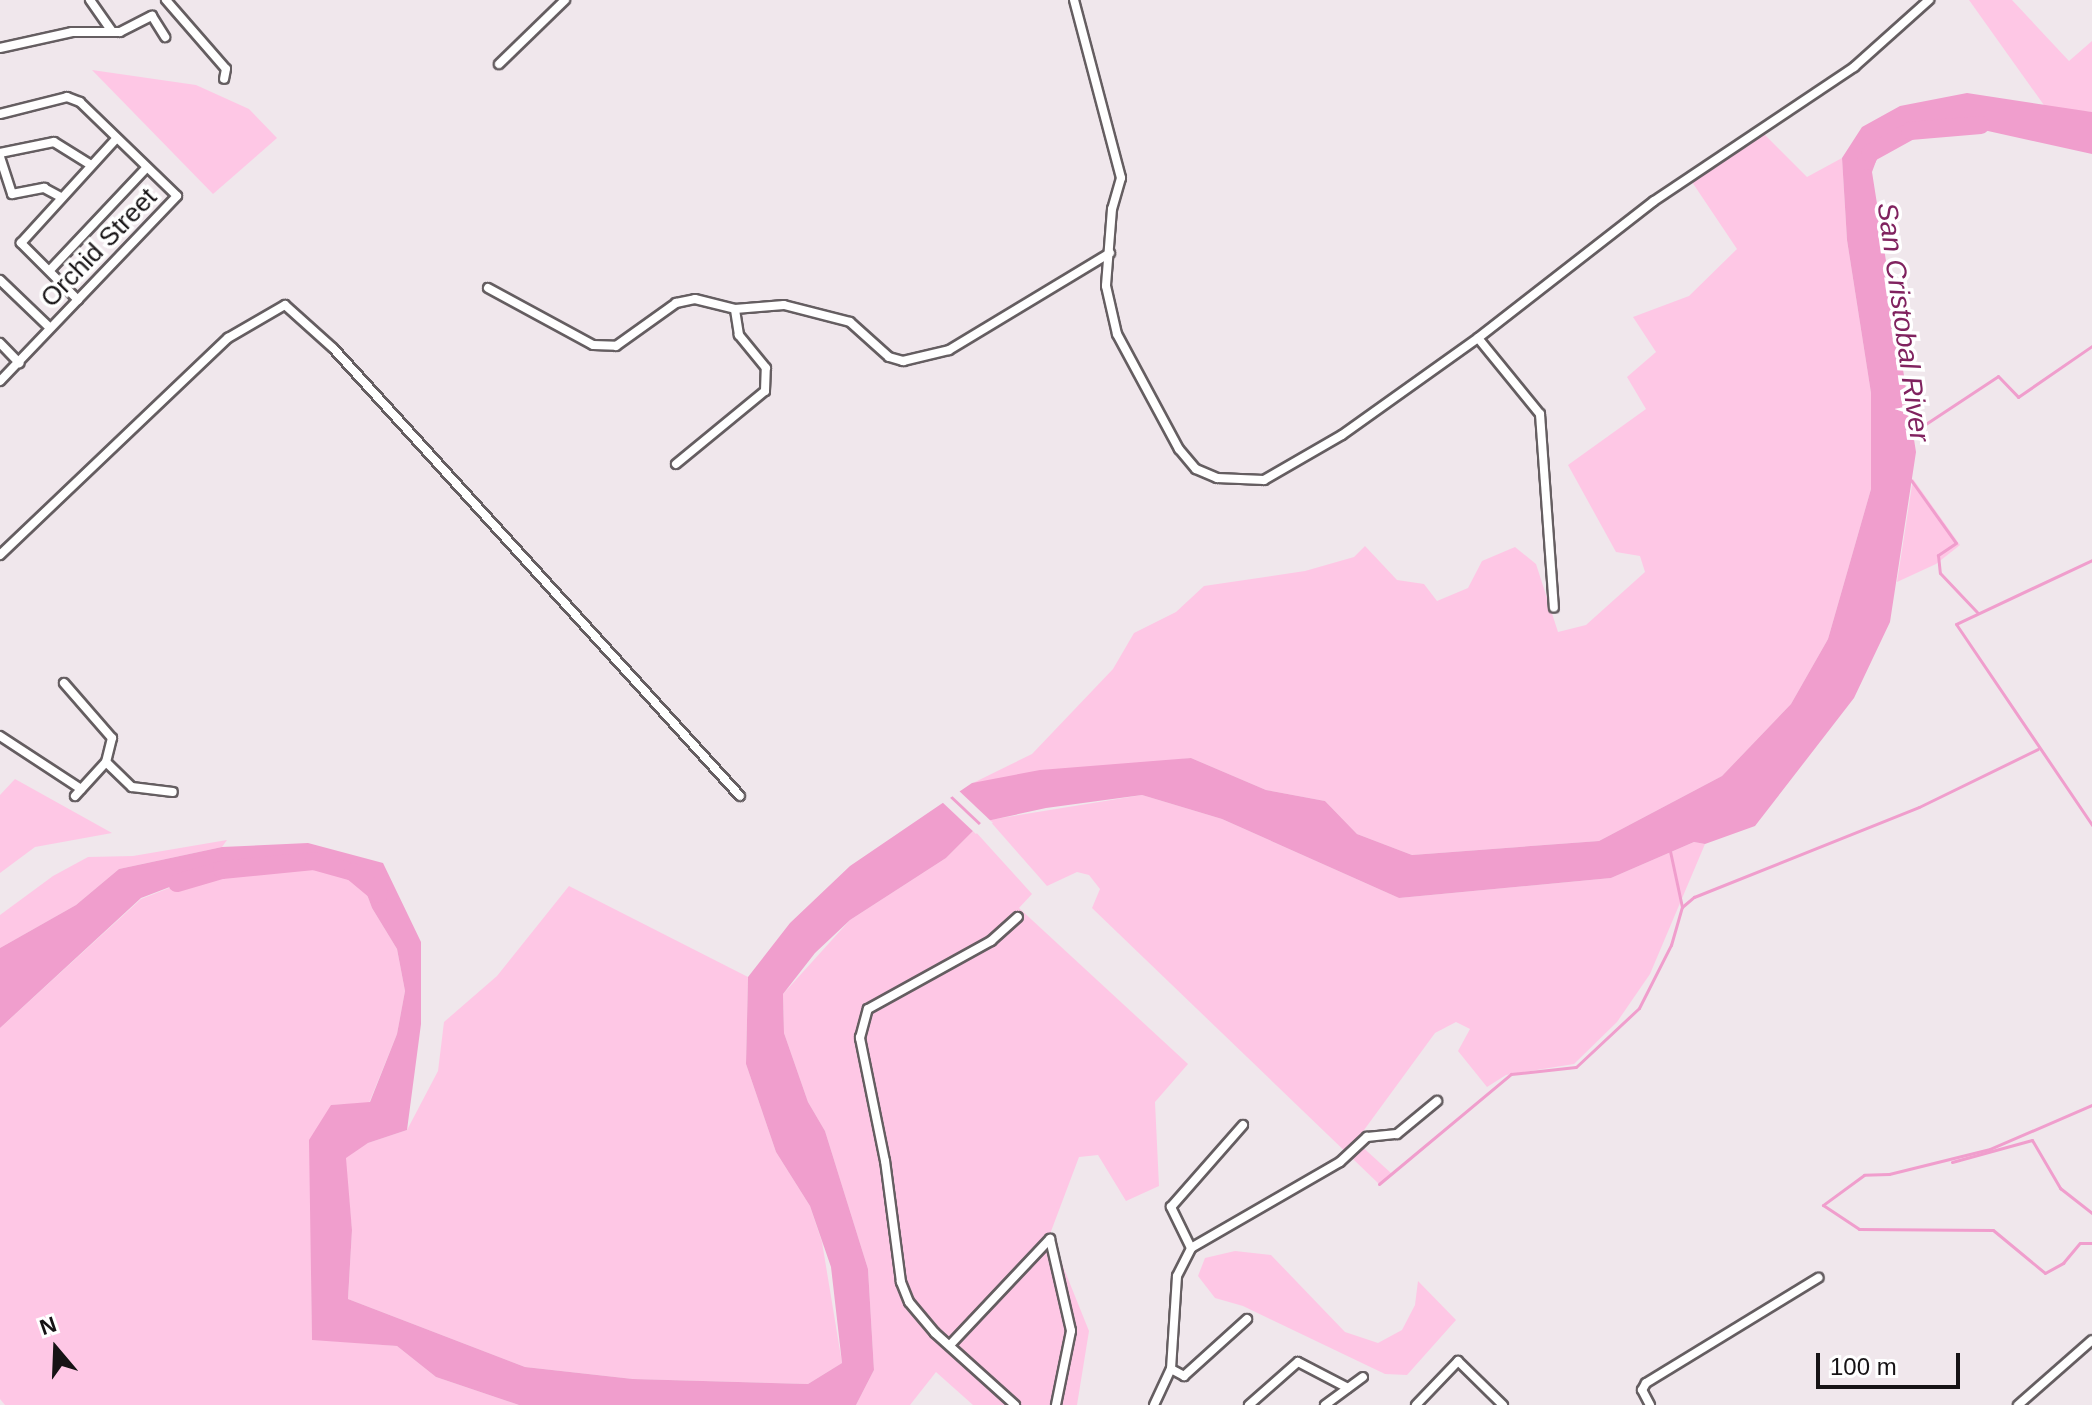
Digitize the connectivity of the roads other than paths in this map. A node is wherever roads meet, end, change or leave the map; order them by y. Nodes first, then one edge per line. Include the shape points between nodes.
1 (90, 0) edge
2 (166, 0) edge
3 (565, 0) edge
4 (1074, 0) edge
5 (1929, 0) edge
6 (112, 31) junction
7 (165, 37) dead end
8 (0, 48) edge
9 (499, 64) dead end
10 (224, 79) dead end
11 (0, 114) edge
12 (117, 138) junction
13 (0, 155) edge
14 (91, 165) junction
15 (147, 167) junction
16 (61, 197) junction
17 (1110, 253) junction
18 (50, 270) junction
19 (0, 280) edge
20 (488, 288) dead end
21 (78, 300) junction
22 (735, 309) junction
23 (50, 328) junction
24 (1478, 338) junction
25 (0, 343) edge
26 (19, 363) junction
27 (0, 381) edge
28 (676, 464) dead end
29 (0, 555) edge
30 (1554, 607) dead end
31 (64, 683) dead end
32 (0, 736) edge
33 (106, 762) junction
34 (173, 792) dead end
35 (740, 796) dead end
36 (1018, 917) dead end
37 (1437, 1101) dead end
38 (1243, 1125) dead end
39 (1191, 1248) junction
40 (1818, 1278) dead end
41 (1247, 1319) dead end
42 (2092, 1340) edge
43 (950, 1345) junction
44 (1171, 1369) junction
45 (1363, 1377) dead end
46 (1348, 1388) junction
47 (1423, 1403) edge
48 (1015, 1405) edge
49 (1056, 1405) edge
50 (1154, 1405) edge
51 (1249, 1405) edge
52 (1325, 1405) edge
53 (1503, 1405) edge
54 (1650, 1405) edge
55 (2018, 1405) edge

1 - 6 street
2 - 10 street via 226,69
3 - 9 street
4 - 17 street via 1121,178 1112,209
5 - 24 street via 1854,67 1654,201
6 - 7 street via 132,29 155,16
6 - 8 street via 72,32
11 - 12 street via 67,97 80,102
12 - 14 street
12 - 15 street
13 - 14 street via 54,142
13 - 16 street via 12,194 44,188
14 - 16 street
15 - 18 street
15 - 21 street, Orchid Street via 177,196
16 - 18 street via 21,243
17 - 22 street via 949,350 922,359 889,357 850,322 824,315 784,305
17 - 24 street via 1106,286 1117,334 1179,449 1196,469 1217,478 1264,480 1282,474
18 - 21 street
19 - 23 street
20 - 22 street via 593,345 607,347 676,303 695,299
21 - 23 street, Orchid Street
22 - 28 street via 739,335 766,368 765,391
23 - 26 street, Orchid Street
24 - 30 street via 1540,414
25 - 26 street
26 - 27 street, Orchid Street
29 - 35 street via 228,338 285,305 333,348
31 - 33 street via 112,738
32 - 33 street via 78,792
33 - 34 street via 132,787
36 - 43 street via 991,941 868,1009 860,1038 885,1161 901,1282 909,1302
37 - 39 street via 1397,1134 1367,1137 1328,1169
38 - 39 street via 1171,1207
39 - 44 street via 1177,1276
40 - 54 street via 1646,1383 1642,1390
41 - 44 street via 1184,1376
42 - 55 street
43 - 48 street
43 - 49 street via 1050,1239 1071,1331
44 - 50 street
45 - 46 street
46 - 51 street via 1298,1362
46 - 52 street
47 - 53 street via 1458,1361

